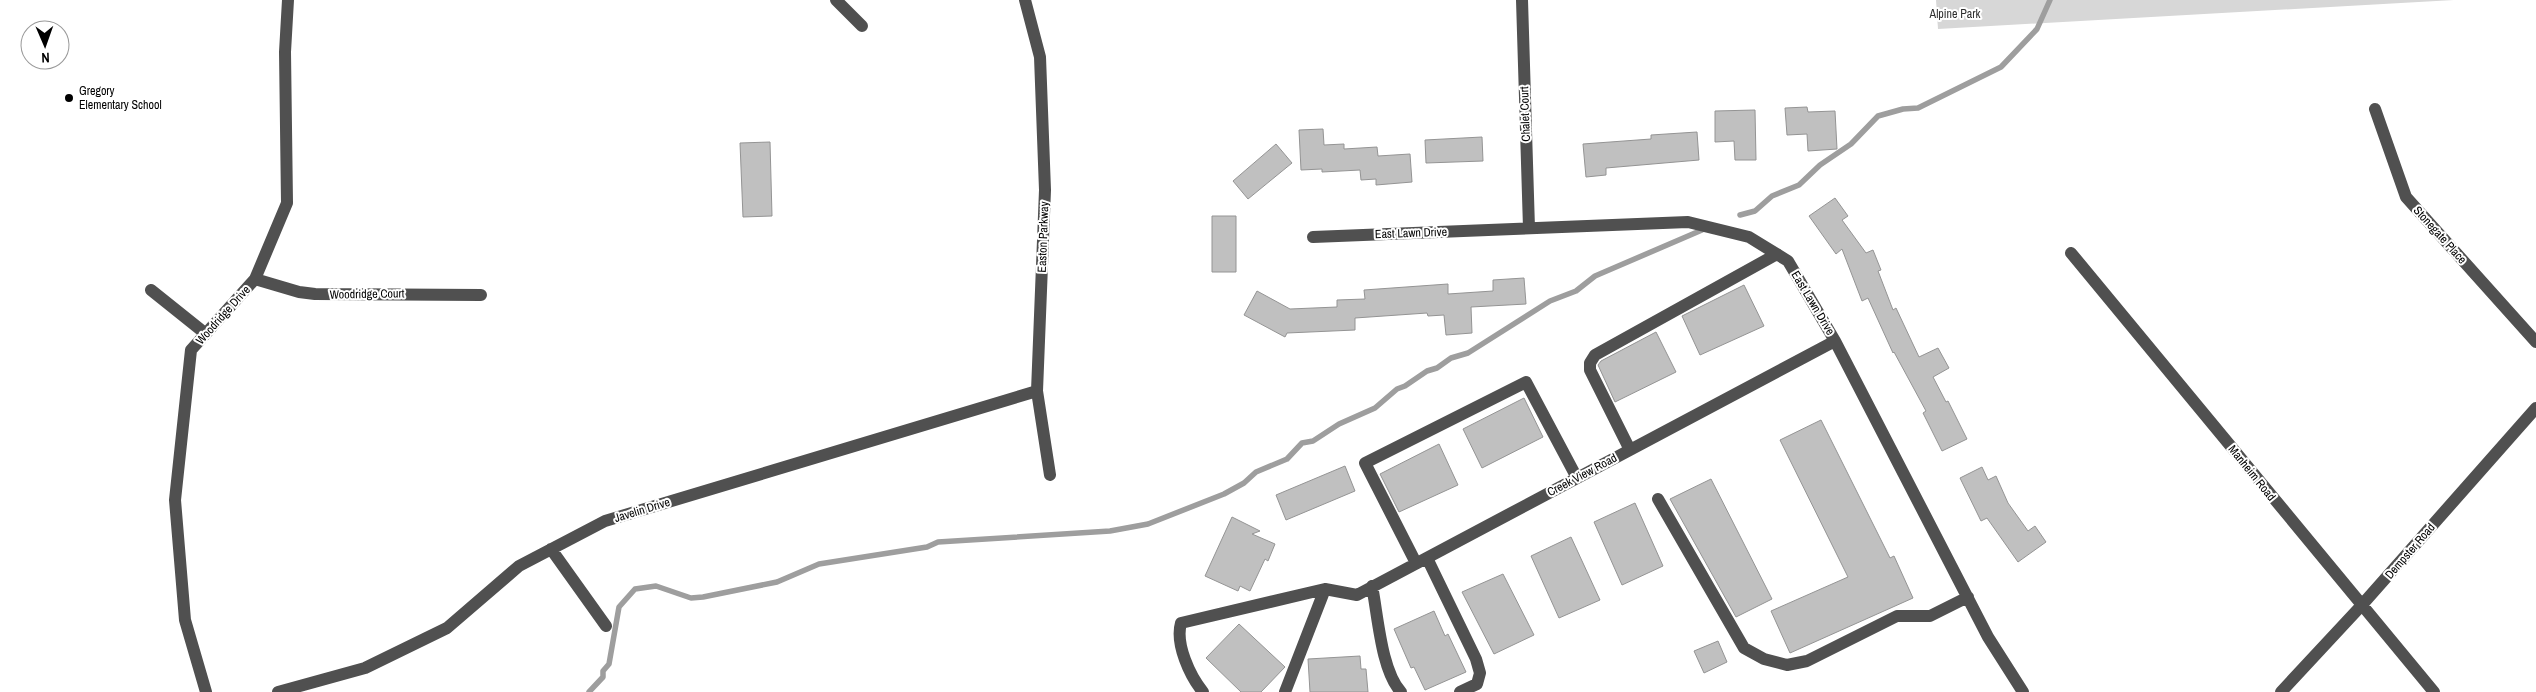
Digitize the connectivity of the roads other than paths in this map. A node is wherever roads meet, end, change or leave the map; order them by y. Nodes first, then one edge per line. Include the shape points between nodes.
1 (288, 0) edge
2 (836, 0) edge
3 (1025, 0) edge
4 (1522, 0) edge
5 (862, 26) dead end
6 (2375, 109) dead end
7 (1529, 228) junction
8 (1313, 237) dead end
9 (2071, 253) dead end
10 (1777, 254) junction
11 (255, 279) junction
12 (151, 290) dead end
13 (481, 295) dead end
14 (206, 334) junction
15 (1835, 341) junction
16 (2536, 342) edge
17 (1037, 390) junction
18 (2536, 408) edge
19 (1630, 450) junction
20 (1050, 476) dead end
21 (1577, 478) junction
22 (1658, 499) dead end
23 (551, 549) junction
24 (1421, 560) junction
25 (1372, 586) junction
26 (1325, 589) junction
27 (1968, 598) junction
28 (2361, 606) junction
29 (606, 626) dead end
30 (206, 692) edge
31 (278, 692) edge
32 (1203, 692) edge
33 (1285, 692) edge
34 (1401, 692) edge
35 (1460, 692) edge
36 (2024, 692) edge
37 (2281, 692) edge
38 (2434, 692) edge

1 - 11 street, Woodridge Drive via 286,203
2 - 5 street
3 - 17 street, Easton Parkway via 1040,57 1045,190
4 - 7 street, Chalet Court
6 - 16 street, Stonegate Place via 2406,197
7 - 8 street, East Lawn Drive
7 - 10 street, East Lawn Drive via 1688,222 1749,237
9 - 28 street, Manheim Road
10 - 15 street, East Lawn Drive via 1788,262
10 - 19 street via 1595,355 1590,362 1590,370
11 - 13 street, Woodridge Court via 315,294
11 - 14 street, Woodridge Drive
12 - 14 street
14 - 30 street, Woodridge Drive via 191,350 175,500 185,620
15 - 19 street, Creek View Road
15 - 27 street, East Lawn Drive
17 - 20 street, Easton Parkway
17 - 23 street, Javelin Drive via 605,521
18 - 28 street, Dempster Road
19 - 21 street, Creek View Road
21 - 24 street, Creek View Road
21 - 24 street via 1526,382 1365,463
22 - 27 street via 1744,648 1764,658 1787,665 1807,661 1897,616 1930,616
23 - 29 street
23 - 31 street, Javelin Drive via 519,566 447,628 365,668
24 - 25 street, Creek View Road
24 - 35 street via 1476,659 1480,673 1477,684
25 - 26 street, Creek View Road via 1357,594
25 - 34 street via 1386,661
26 - 32 street via 1181,624 1181,644 1189,669
26 - 33 street
27 - 36 street, East Lawn Drive via 1988,637
28 - 37 street, Dempster Road
28 - 38 street, Manheim Road

